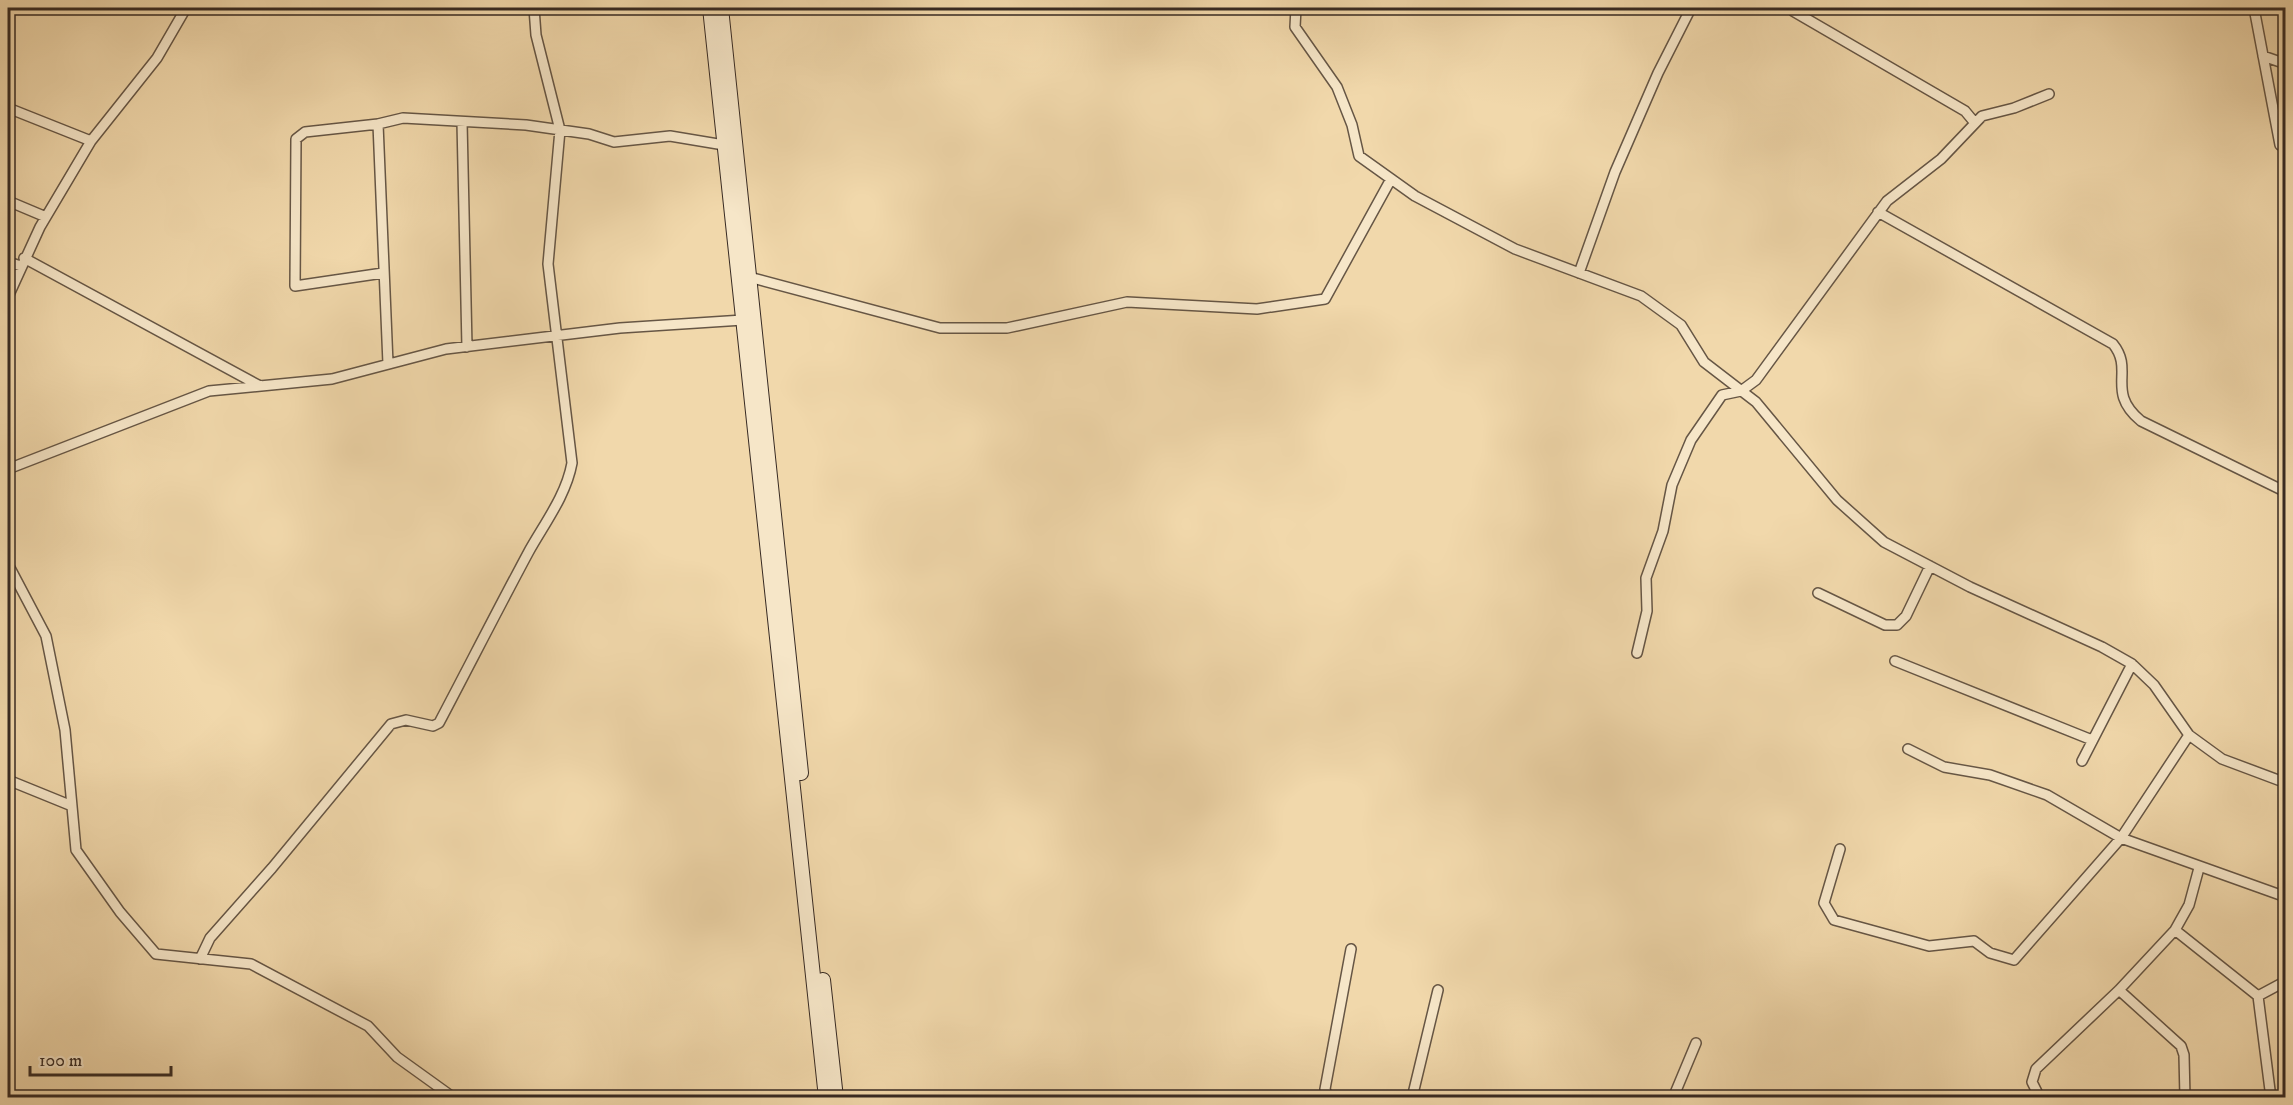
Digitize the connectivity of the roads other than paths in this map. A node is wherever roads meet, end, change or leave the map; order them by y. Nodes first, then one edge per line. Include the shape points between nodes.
1 (186, 8) edge
2 (534, 8) edge
3 (710, 8) edge
4 (721, 8) edge
5 (1296, 8) edge
6 (1691, 8) edge
7 (1795, 8) edge
8 (2254, 8) edge
9 (2263, 56) junction
10 (2286, 64) edge
11 (2049, 94) dead end
12 (8, 108) edge
13 (462, 122) junction
14 (1976, 123) junction
15 (378, 124) junction
16 (560, 130) junction
17 (92, 141) junction
18 (724, 145) junction
19 (2280, 146) dead end
20 (1391, 179) junction
21 (8, 201) edge
22 (1878, 212) junction
23 (46, 217) junction
24 (8, 262) edge
25 (22, 262) junction
26 (383, 273) junction
27 (1579, 273) junction
28 (749, 277) junction
29 (8, 297) edge
30 (748, 319) junction
31 (558, 337) junction
32 (467, 347) junction
33 (388, 364) junction
34 (260, 386) junction
35 (1741, 391) junction
36 (8, 469) edge
37 (2286, 492) edge
38 (8, 564) edge
39 (1930, 566) junction
40 (1818, 593) dead end
41 (1637, 653) dead end
42 (1895, 662) dead end
43 (2132, 664) junction
44 (2189, 735) junction
45 (2092, 740) junction
46 (1908, 749) dead end
47 (2082, 761) dead end
48 (8, 780) edge
49 (2286, 783) edge
50 (72, 806) junction
51 (2121, 838) junction
52 (1840, 849) dead end
53 (2199, 868) junction
54 (2286, 897) edge
55 (2175, 930) junction
56 (1351, 949) dead end
57 (200, 959) junction
58 (2286, 981) edge
59 (1438, 990) dead end
60 (2119, 990) junction
61 (2258, 996) junction
62 (1695, 1043) dead end
63 (2286, 1096) edge
64 (454, 1098) edge
65 (826, 1098) edge
66 (836, 1098) edge
67 (1328, 1098) edge
68 (1412, 1098) edge
69 (1673, 1098) edge
70 (2040, 1098) edge
71 (2185, 1098) edge
72 (2271, 1098) edge
73 (2277, 1098) edge

1 - 17 street via 157,58
2 - 16 street via 536,35
3 - 18 street
4 - 28 street
5 - 20 street via 1295,27 1337,87 1359,156
6 - 27 street via 1615,172
7 - 14 street via 1793,11 1965,111
8 - 9 street
9 - 10 street
9 - 19 street
11 - 14 street via 1982,116
12 - 17 street
13 - 15 street via 403,118
13 - 16 street
13 - 32 street
14 - 22 street via 1941,159
15 - 26 street
15 - 26 street via 305,132 296,139 295,286
16 - 18 street via 614,142 670,136
16 - 31 street via 548,264
17 - 23 street
18 - 30 street
20 - 27 street via 1415,196 1515,249
20 - 28 street via 1325,299 1257,309 1127,302 1007,328 940,328
21 - 23 street
22 - 35 street via 1772,359
22 - 37 street via 2113,344 2121,358 2122,398 2141,421
23 - 25 street
24 - 25 street
25 - 29 street
25 - 34 street
26 - 33 street
27 - 35 street via 1641,296 1681,325 1704,362
28 - 30 street
30 - 31 street via 620,328
30 - 65 street
30 - 66 street
31 - 32 street
31 - 57 street via 572,463 569,477 440,723 433,726 406,720 391,724 210,938
32 - 33 street
33 - 34 street via 332,380
34 - 36 street via 209,391
35 - 39 street via 1756,402 1837,500 1884,542
35 - 41 street via 1722,395 1691,440 1672,485 1663,531 1646,578 1647,611
38 - 50 street via 46,636 65,730
39 - 40 street via 1906,616 1893,626
39 - 43 street
42 - 45 street
43 - 44 street via 2154,686
43 - 45 street
44 - 49 street via 2222,759
44 - 51 street
45 - 47 street
46 - 51 street via 1944,767 1990,775 2047,795
48 - 50 street
50 - 57 street via 76,850 120,912 156,954
51 - 52 street via 2014,960 1990,953 1974,941 1929,946 1833,920 1824,903
51 - 53 street
53 - 54 street
53 - 55 street via 2189,905
55 - 60 street
55 - 61 street
56 - 67 street via 1325,1089
57 - 64 street via 251,964 368,1026 397,1057
58 - 61 street
59 - 68 street
60 - 70 street via 2036,1069 2032,1082
60 - 71 street via 2181,1046
61 - 72 street
62 - 69 street
63 - 73 street

